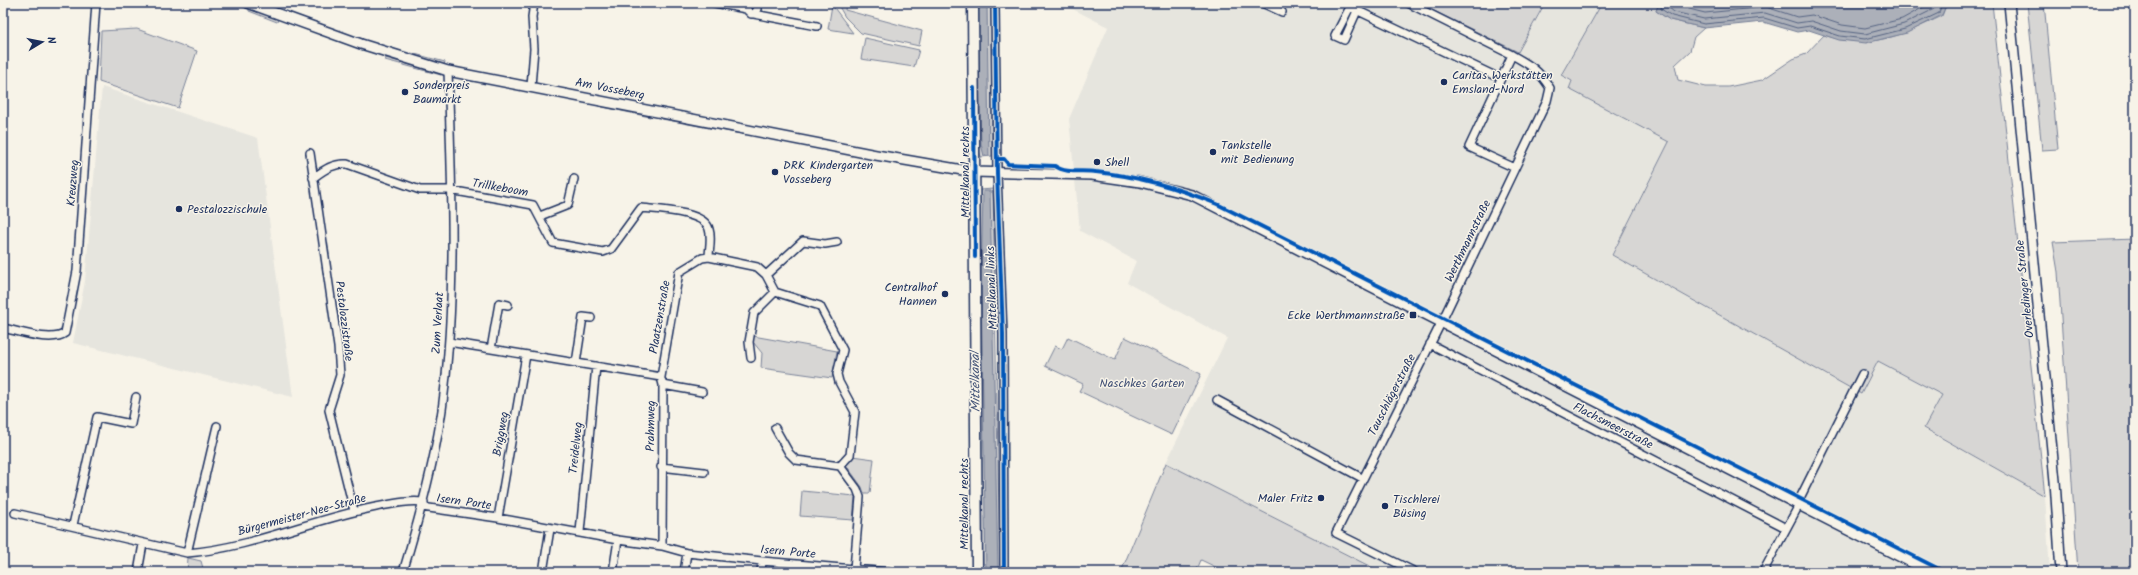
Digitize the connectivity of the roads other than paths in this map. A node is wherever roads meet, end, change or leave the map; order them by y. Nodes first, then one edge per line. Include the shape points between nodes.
1 (96, 3) edge
2 (248, 3) edge
3 (534, 3) edge
4 (715, 3) edge
5 (755, 3) edge
6 (973, 3) edge
7 (995, 3) edge
8 (1262, 3) edge
9 (1408, 3) edge
10 (2009, 3) edge
11 (1350, 5) edge
12 (747, 6) edge
13 (1357, 11) junction
14 (1282, 12) dead end
15 (754, 14) junction
16 (817, 26) dead end
17 (1512, 55) junction
18 (448, 71) junction
19 (1493, 75) dead end
20 (531, 86) junction
21 (310, 153) dead end
22 (1515, 168) junction
23 (987, 173) junction
24 (313, 178) junction
25 (574, 179) dead end
26 (450, 190) junction
27 (540, 216) junction
28 (837, 242) dead end
29 (709, 257) junction
30 (766, 275) junction
31 (775, 292) junction
32 (508, 305) dead end
33 (591, 318) dead end
34 (1441, 323) junction
35 (3, 328) edge
36 (449, 342) junction
37 (1430, 344) junction
38 (491, 349) junction
39 (526, 355) junction
40 (751, 358) dead end
41 (576, 363) junction
42 (596, 366) junction
43 (1862, 374) dead end
44 (660, 377) junction
45 (663, 385) junction
46 (702, 392) dead end
47 (136, 397) dead end
48 (1217, 400) dead end
49 (217, 426) dead end
50 (775, 428) dead end
51 (840, 466) junction
52 (661, 467) junction
53 (704, 472) dead end
54 (1362, 478) junction
55 (1798, 504) junction
56 (423, 505) junction
57 (354, 511) junction
58 (15, 513) dead end
59 (498, 518) junction
60 (73, 525) junction
61 (550, 528) junction
62 (1786, 528) junction
63 (580, 532) junction
64 (618, 540) junction
65 (143, 544) junction
66 (662, 546) junction
67 (687, 553) junction
68 (187, 554) junction
69 (762, 561) junction
70 (854, 569) junction
71 (138, 572) edge
72 (403, 572) edge
73 (543, 572) edge
74 (613, 572) edge
75 (684, 572) edge
76 (761, 572) edge
77 (888, 572) edge
78 (977, 572) edge
79 (1004, 572) edge
80 (1415, 572) edge
81 (1763, 572) edge
82 (1930, 572) edge
83 (2061, 572) edge

1 - 35 street, Kreuzweg via 77,271 65,333 61,336 47,337
2 - 18 street, Am Vosseberg via 361,44
3 - 20 street
4 - 12 street
5 - 15 street via 758,9
6 - 23 main road, Mittelkanal rechts
7 - 23 street, Mittelkanal links
8 - 14 street
9 - 17 street
10 - 83 street, Overledinger Straße via 2055,481
11 - 13 street
11 - 13 street via 1335,36 1344,40
12 - 15 street via 749,14
13 - 19 street
15 - 16 street
17 - 22 street, Werthmannstraße via 1531,65 1550,88 1547,101
17 - 22 street via 1469,147
18 - 20 street, Am Vosseberg
18 - 26 street, Zum Verlaat
20 - 23 street, Am Vosseberg via 876,155
21 - 24 street, Pestalozzistraße
22 - 34 street, Werthmannstraße
23 - 34 street, Flachsmeerstraße via 1092,175 1140,182 1192,195
23 - 78 main road, Mittelkanal rechts
23 - 79 street, Mittelkanal links via 1003,334
24 - 26 street via 328,168 347,164 420,190
24 - 57 street, Pestalozzistraße via 340,375 329,410
25 - 27 street via 568,205
26 - 27 street, Trillkeboom via 533,204
26 - 36 street, Zum Verlaat
27 - 29 street, Trillkeboom via 553,243 603,252 611,249 641,208 695,216 705,222 709,229
28 - 30 street via 825,244 803,241
29 - 30 street via 757,267
29 - 44 street, Plaatzenstraße via 702,258 680,272
30 - 31 street
31 - 40 street via 754,313 749,342
31 - 51 street via 820,306 843,350 839,382 855,412 850,455
32 - 38 street via 499,304
33 - 41 street via 583,316
34 - 37 street, Tauschlägerstraße
34 - 55 street, Flachsmeerstraße
36 - 38 street
36 - 56 street, Zum Verlaat via 441,412
37 - 54 street, Tauschlägerstraße
37 - 62 street, Flachsmeerstraße
38 - 39 street
39 - 41 street
39 - 59 street, Briggweg
41 - 42 street
42 - 44 street
42 - 63 street, Treidelweg
43 - 55 street
44 - 45 street
45 - 46 street
45 - 52 street, Prahmweg
47 - 60 street via 131,424 97,417
48 - 54 street
49 - 68 street
50 - 51 street via 789,453 796,460
51 - 70 street via 860,496
52 - 53 street, Prahmweg
52 - 66 street, Prahmweg
54 - 80 street, Tauschlägerstraße via 1336,533
55 - 62 street
55 - 82 street, Flachsmeerstraße
56 - 57 street, Bürgermeister-Nee-Straße via 412,501
56 - 59 street, Isern Porte
56 - 72 street, Zum Verlaat
57 - 68 street, Bürgermeister-Nee-Straße via 279,534
58 - 60 street, Bürgermeister-Nee-Straße
59 - 61 street, Isern Porte
60 - 65 street, Bürgermeister-Nee-Straße
61 - 63 street, Isern Porte
61 - 73 street
62 - 81 street
63 - 64 street, Isern Porte
64 - 66 street, Isern Porte
64 - 74 street
65 - 68 street, Bürgermeister-Nee-Straße
65 - 71 street
66 - 67 street, Isern Porte
67 - 69 street, Isern Porte
67 - 75 street
69 - 70 street, Isern Porte
69 - 76 street
70 - 77 street, Isern Porte

